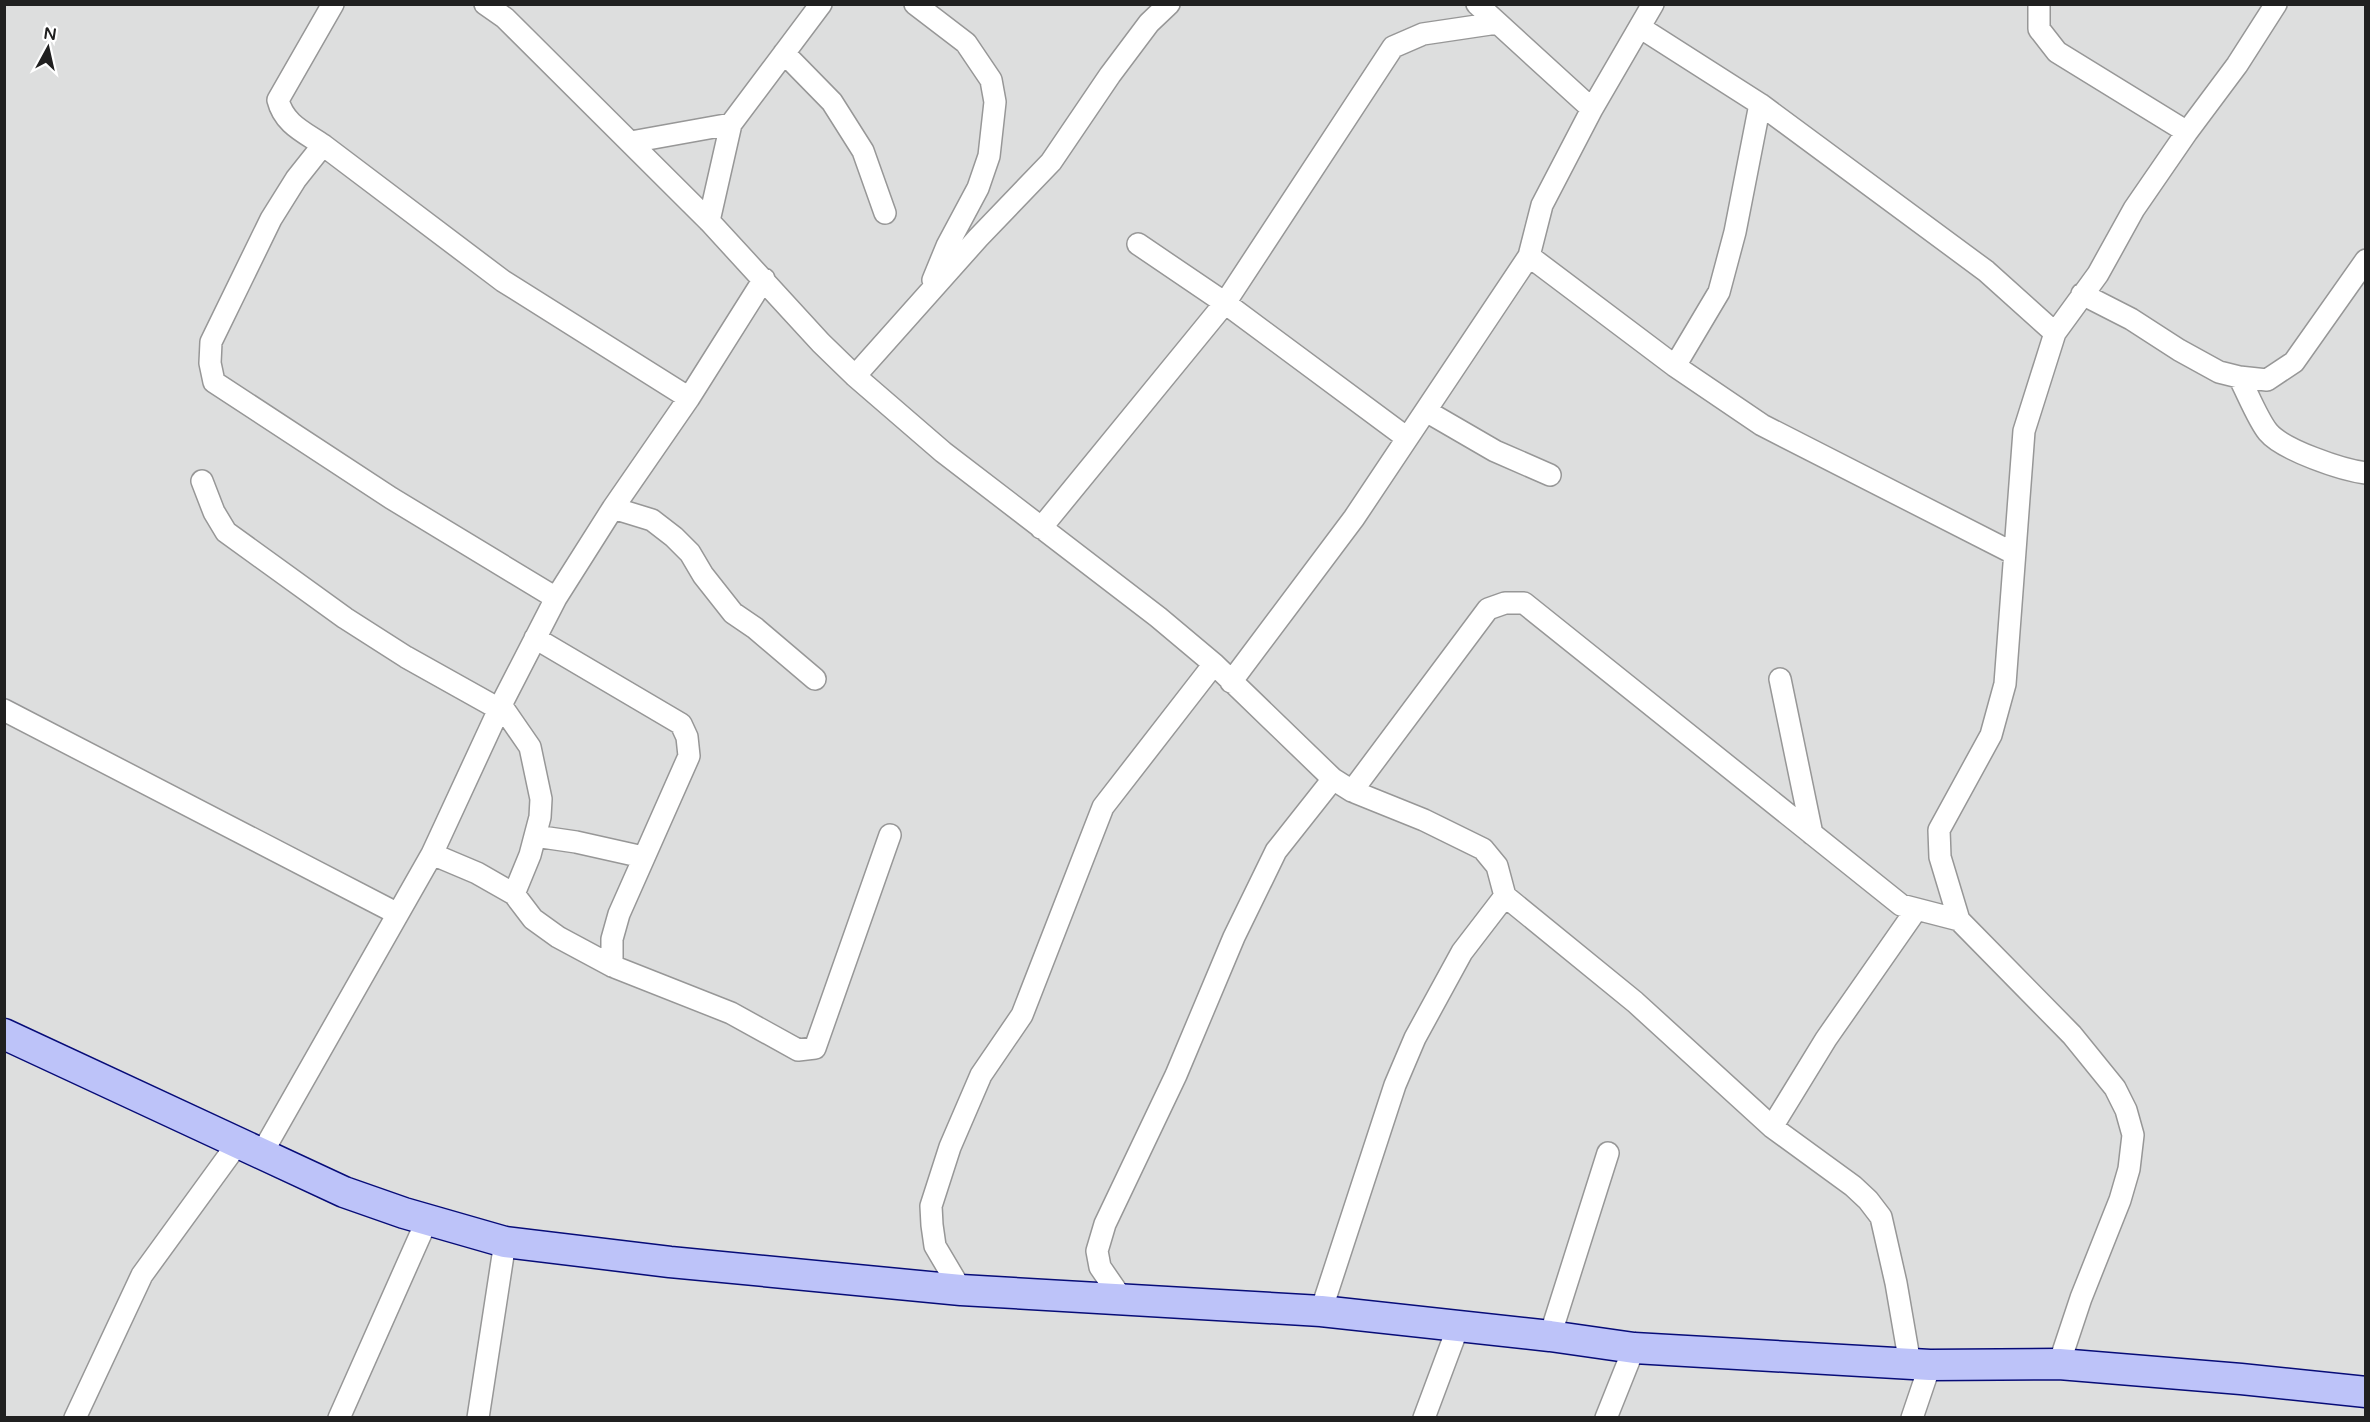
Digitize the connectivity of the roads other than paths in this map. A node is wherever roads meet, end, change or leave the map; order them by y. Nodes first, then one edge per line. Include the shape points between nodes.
1 (333, 4) edge
2 (485, 4) edge
3 (821, 4) edge
4 (915, 4) edge
5 (1169, 4) edge
6 (1477, 4) edge
7 (1653, 4) edge
8 (2038, 4) edge
9 (2276, 4) edge
10 (1497, 23) junction
11 (1641, 28) junction
12 (784, 53) junction
13 (1760, 104) junction
14 (1592, 109) junction
15 (730, 124) junction
16 (2187, 132) junction
17 (632, 142) junction
18 (323, 145) junction
19 (885, 213) dead end
20 (710, 221) junction
21 (1138, 243) dead end
22 (1529, 256) junction
23 (2366, 260) edge
24 (764, 279) junction
25 (2082, 294) junction
26 (927, 295) junction
27 (1225, 303) junction
28 (2055, 333) junction
29 (1675, 366) junction
30 (855, 376) junction
31 (2240, 378) junction
32 (689, 398) junction
33 (1426, 411) junction
34 (1407, 438) junction
35 (2366, 473) edge
36 (1550, 475) dead end
37 (202, 481) dead end
38 (613, 508) junction
39 (1041, 528) junction
40 (2013, 553) junction
41 (556, 598) junction
42 (535, 638) junction
43 (1214, 664) junction
44 (815, 679) dead end
45 (1780, 679) dead end
46 (1231, 682) junction
47 (500, 707) junction
48 (4, 710) edge
49 (1334, 778) junction
50 (1352, 791) junction
51 (1812, 834) junction
52 (890, 835) dead end
53 (535, 836) junction
54 (432, 854) junction
55 (643, 857) junction
56 (514, 894) junction
57 (1505, 896) junction
58 (1916, 909) junction
59 (398, 914) junction
60 (1959, 920) junction
61 (612, 966) junction
62 (4, 1034) edge
63 (1772, 1127) junction
64 (250, 1148) junction
65 (1608, 1154) dead end
66 (427, 1220) junction
67 (505, 1242) junction
68 (961, 1290) junction
69 (1122, 1299) junction
70 (1321, 1311) junction
71 (1458, 1327) junction
72 (1550, 1336) junction
73 (1634, 1348) junction
74 (1920, 1364) junction
75 (2059, 1364) junction
76 (2366, 1392) edge
77 (75, 1418) edge
78 (339, 1418) edge
79 (478, 1418) edge
80 (1424, 1418) edge
81 (1606, 1418) edge
82 (1912, 1418) edge

1 - 18 street via 278,100 289,122
2 - 17 street via 505,18
3 - 12 street
4 - 26 street via 966,43 991,80 995,102 989,156 978,188 947,246
5 - 26 street via 1136,40 1051,162
6 - 10 street
7 - 11 street
8 - 16 street via 2039,29 2057,52
9 - 16 street
10 - 14 street
10 - 27 street via 1423,34 1393,47
11 - 13 street
11 - 14 street
12 - 15 street
12 - 19 street via 832,102 863,151
13 - 28 street via 1986,271
13 - 29 street via 1719,292
14 - 22 street via 1542,205
15 - 17 street
15 - 20 street
16 - 25 street
17 - 20 street
18 - 32 street via 503,281
18 - 41 street via 271,219 211,342 214,382 391,498
20 - 24 street
21 - 27 street
22 - 29 street
22 - 33 street
23 - 31 street via 2294,362 2267,380
24 - 30 street
24 - 32 street
25 - 28 street
25 - 31 street via 2219,372
26 - 30 street
27 - 34 street
27 - 39 street
28 - 40 street via 2024,431
29 - 40 street via 1762,425
30 - 39 street via 943,452
31 - 35 street via 2268,432 2301,454
32 - 38 street
33 - 34 street
33 - 36 street via 1495,452
34 - 46 street via 1354,518
37 - 47 street via 226,532 353,624
38 - 41 street
38 - 44 street via 652,520 674,537 733,613
39 - 43 street
40 - 60 street via 2005,684 1991,735 1939,830 1940,857
41 - 42 street
42 - 47 street
42 - 55 street via 681,724 684,730 689,756
43 - 46 street
43 - 68 street via 1103,807 1022,1015 981,1075 950,1147 931,1206 932,1225 935,1246
45 - 51 street
46 - 49 street
47 - 53 street via 530,747 541,800
47 - 54 street
48 - 59 street
49 - 50 street
49 - 69 street via 1276,851 1105,1224 1097,1251 1100,1267
50 - 51 street via 1488,609 1505,603 1524,603
50 - 57 street via 1483,849 1497,866
51 - 58 street via 1901,905
52 - 61 street via 815,1048 798,1050 731,1013
53 - 55 street
53 - 56 street
54 - 56 street
54 - 59 street
55 - 61 street via 619,914 612,939
56 - 61 street via 533,919
57 - 63 street via 1635,1002
57 - 70 street via 1462,952 1415,1038 1395,1085
58 - 60 street
58 - 63 street via 1831,1030
59 - 64 street
60 - 75 street via 2072,1035 2115,1088 2133,1135 2120,1200
62 - 64 street
63 - 74 street via 1853,1186 1881,1217
64 - 66 street via 344,1192
64 - 77 street via 142,1275
65 - 72 street
66 - 67 street
66 - 78 street
67 - 68 street
67 - 79 street
68 - 69 street
69 - 70 street
70 - 71 street
71 - 72 street
71 - 80 street
72 - 73 street
73 - 74 street
73 - 81 street
74 - 75 street
74 - 82 street
75 - 76 street

